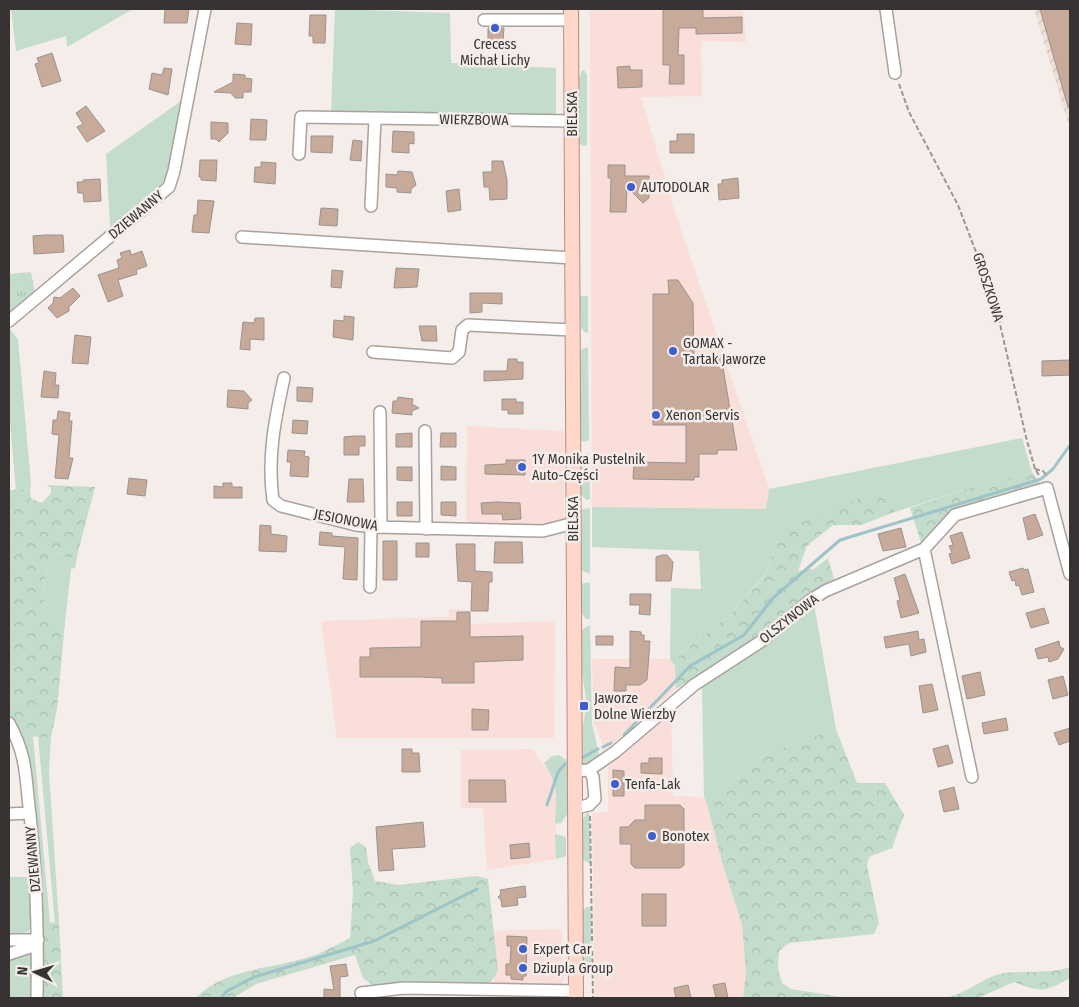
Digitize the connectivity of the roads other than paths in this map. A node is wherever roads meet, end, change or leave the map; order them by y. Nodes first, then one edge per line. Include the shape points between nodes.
1 (205, 9) edge
2 (886, 9) edge
3 (571, 14) edge
4 (484, 20) dead end
5 (895, 73) road end
6 (376, 119) junction
7 (572, 121) junction
8 (299, 154) dead end
9 (371, 206) dead end
10 (242, 236) dead end
11 (572, 258) junction
12 (9, 321) edge
13 (572, 330) junction
14 (373, 352) dead end
15 (284, 378) dead end
16 (380, 412) dead end
17 (426, 431) dead end
18 (574, 523) junction
19 (376, 527) junction
20 (426, 528) junction
21 (924, 549) junction
22 (1070, 574) edge
23 (370, 587) dead end
24 (9, 723) edge
25 (589, 770) junction
26 (574, 771) junction
27 (972, 777) dead end
28 (575, 808) junction
29 (30, 813) junction
30 (9, 814) edge
31 (9, 940) edge
32 (38, 940) junction
33 (9, 954) edge
34 (360, 991) edge
35 (576, 994) edge
36 (37, 998) edge

1 - 12 street, DZIEWANNY via 169,187
2 - 5 street
3 - 4 street
3 - 7 main road, BIELSKA
6 - 7 street, WIERZBOWA
6 - 8 street, WIERZBOWA via 301,117
6 - 9 street
7 - 11 main road, BIELSKA
10 - 11 street
11 - 13 main road, BIELSKA
13 - 14 street via 468,325 462,330 459,352 452,358
13 - 18 main road, BIELSKA
15 - 19 street, JESIONOWA via 272,432 270,479 273,500 281,506
16 - 19 street
17 - 20 street
18 - 20 street, JESIONOWA via 543,531
18 - 26 main road, BIELSKA
19 - 20 street, JESIONOWA
19 - 23 street
21 - 22 street, OLSZYNOWA via 955,514 1047,488
21 - 25 street, OLSZYNOWA via 845,582 808,602 763,640 694,685
21 - 27 street
24 - 29 street, DZIEWANNY via 24,755
25 - 26 street
25 - 28 street via 595,799 590,805
26 - 28 main road, BIELSKA
28 - 35 main road, BIELSKA
29 - 30 street
29 - 32 street, DZIEWANNY
31 - 32 street
32 - 33 street via 30,947
32 - 36 street, DZIEWANNY
34 - 35 street via 404,988

